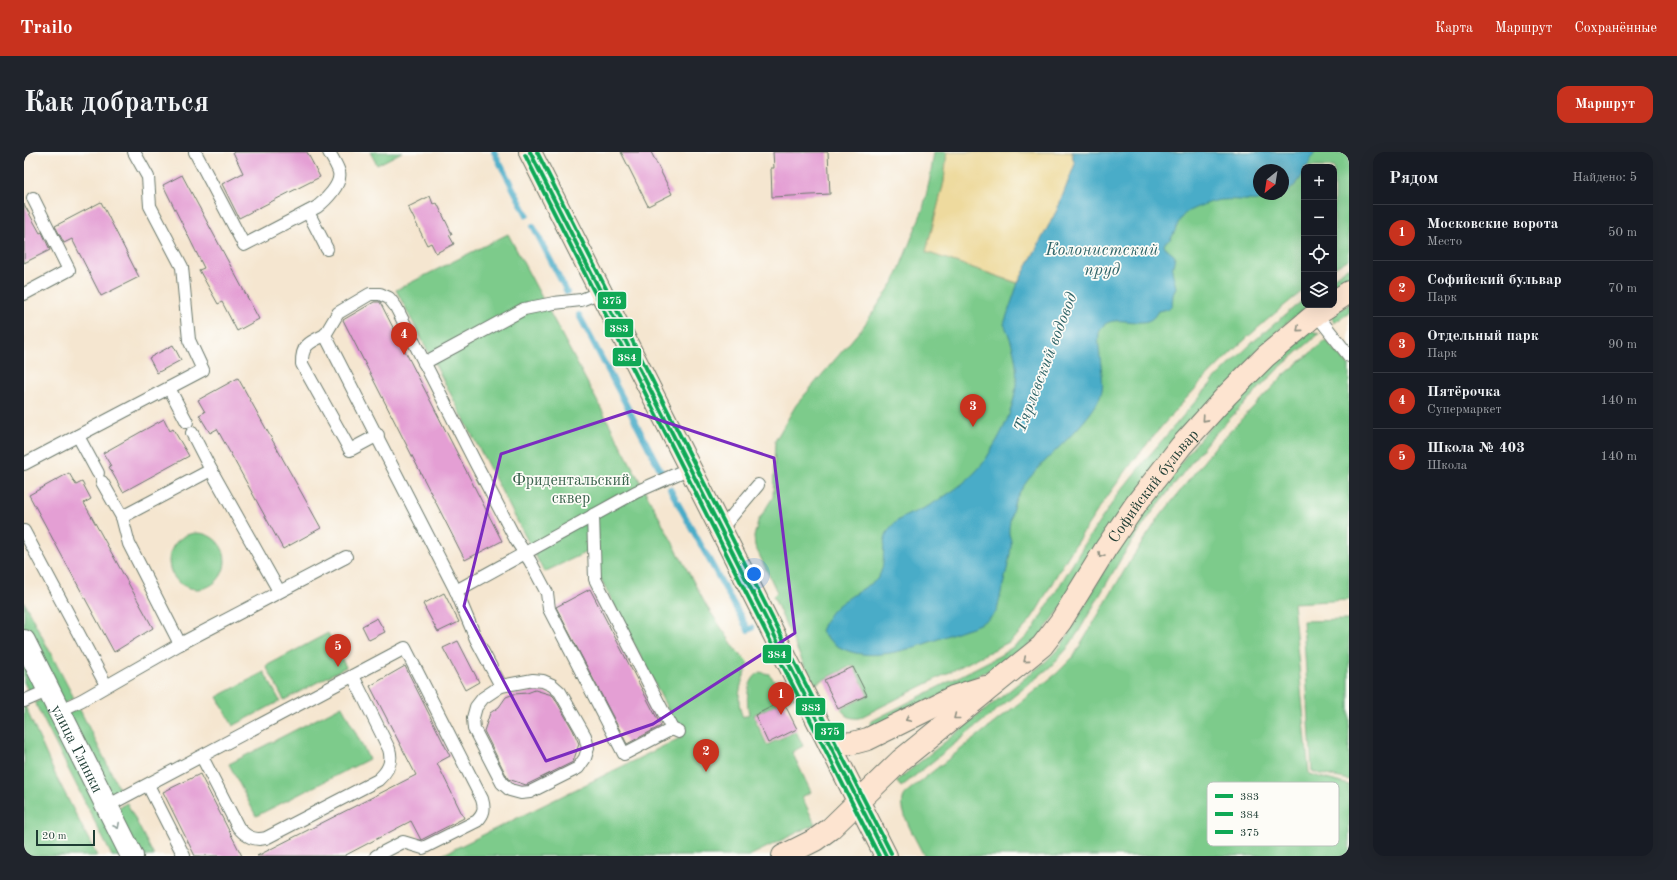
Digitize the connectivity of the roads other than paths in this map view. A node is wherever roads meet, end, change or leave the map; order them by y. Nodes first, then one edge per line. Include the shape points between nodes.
1 (134, 152) edge
2 (195, 152) edge
3 (329, 152) edge
4 (530, 152) edge
5 (33, 198) dead end
6 (308, 212) junction
7 (327, 249) dead end
8 (601, 292) junction
9 (1349, 292) edge
10 (24, 294) edge
11 (1337, 300) edge
12 (1323, 310) edge
13 (325, 335) junction
14 (1349, 356) edge
15 (424, 363) junction
16 (169, 388) junction
17 (378, 435) junction
18 (78, 436) junction
19 (24, 464) edge
20 (690, 468) junction
21 (211, 470) junction
22 (758, 485) dead end
23 (593, 515) junction
24 (122, 517) junction
25 (721, 528) junction
26 (24, 531) edge
27 (525, 553) junction
28 (346, 557) dead end
29 (456, 591) junction
30 (280, 592) junction
31 (24, 641) edge
32 (180, 644) junction
33 (353, 676) junction
34 (996, 683) junction
35 (106, 686) junction
36 (501, 686) junction
37 (49, 690) junction
38 (24, 701) edge
39 (59, 711) junction
40 (830, 745) junction
41 (202, 757) junction
42 (148, 785) junction
43 (859, 801) junction
44 (107, 806) junction
45 (132, 856) edge
46 (184, 856) edge
47 (376, 856) edge
48 (783, 856) edge
49 (886, 856) edge

1 - 16 lane via 148,177 150,206 182,267 189,340 204,370
2 - 6 lane via 244,245
3 - 6 lane via 339,174 337,182 324,202
4 - 8 main road
5 - 10 lane via 69,270
6 - 7 lane
8 - 15 lane via 581,300 524,309
8 - 20 main road
9 - 11 main road
12 - 14 lane
12 -> 34 main road, Софийский бульвар via 1266,356 1181,446 1136,504 1061,621 1042,646
13 - 15 lane via 338,313 370,294 380,294 389,298 396,307
13 - 17 lane
13 - 17 lane via 305,347 302,364 350,450
15 - 27 lane
16 - 18 lane
16 - 21 lane
17 - 29 lane
18 - 19 lane
18 - 24 lane
20 - 23 lane
20 - 25 main road
21 - 24 lane
21 - 30 lane
22 - 25 lane
23 - 27 lane
23 - 27 lane via 595,579 675,731 624,754 549,609 547,593
24 - 32 lane via 129,544
25 - 40 main road
26 - 35 lane
27 - 29 lane
28 - 30 lane
29 - 36 lane via 476,639
30 - 32 lane
31 - 37 street, улица Глинки
32 - 35 lane
33 - 41 lane
33 - 41 lane via 391,755 389,767 378,780 266,838 255,839 245,835 238,827
33 - 47 lane via 405,648 485,808 477,821 423,848 403,842
34 -> 40 main road, Софийский бульвар via 953,697 868,739
34 -> 43 main road, Софийский бульвар via 901,760
35 - 39 lane
36 - 36 lane via 533,680 543,681 560,692 585,736 588,748 578,768 530,792 510,790 502,783 474,730 473,718 476,707 483,698
37 - 38 lane
37 - 39 street, улица Глинки
39 - 44 street, улица Глинки
40 - 43 main road
41 - 42 lane
42 - 44 lane
42 - 46 lane
43 - 48 main road, Софийский бульвар via 815,840
43 - 49 main road
44 -> 45 street, улица Глинки

